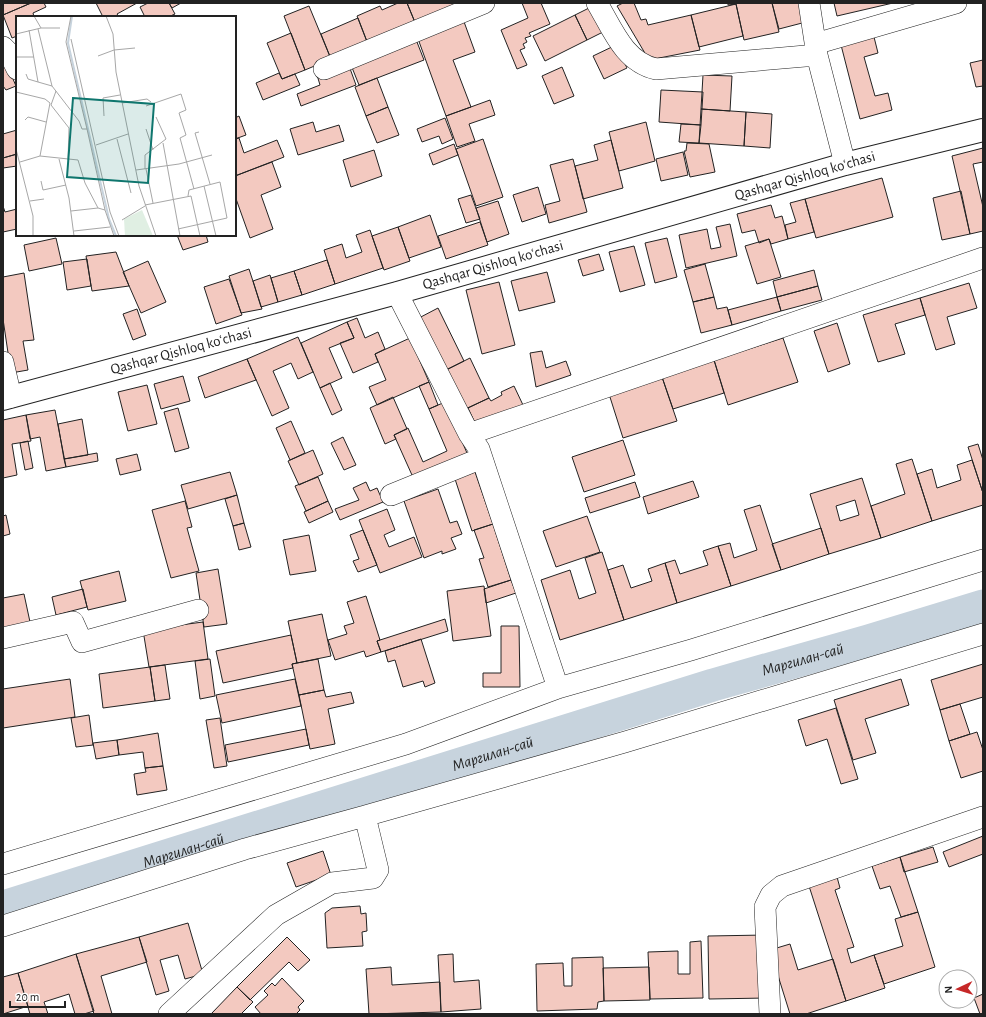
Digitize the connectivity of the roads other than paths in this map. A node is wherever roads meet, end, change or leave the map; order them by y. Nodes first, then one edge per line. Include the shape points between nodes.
1 (484, 3) edge
2 (597, 3) edge
3 (809, 3) edge
4 (956, 3) edge
5 (3, 47) edge
6 (816, 50) junction
7 (16, 67) edge
8 (324, 69) dead end
9 (983, 130) edge
10 (845, 164) junction
11 (983, 258) edge
12 (397, 293) junction
13 (3, 362) edge
14 (7, 398) edge
15 (469, 434) junction
16 (482, 458) junction
17 (391, 495) dead end
18 (983, 560) edge
19 (198, 610) dead end
20 (983, 634) edge
21 (3, 638) edge
22 (558, 688) junction
23 (365, 816) junction
24 (983, 817) edge
25 (3, 864) edge
26 (3, 926) edge
27 (169, 1014) edge
28 (770, 1014) edge

1 - 8 street
2 - 6 street via 625,50 634,60 656,69
3 - 6 street
4 - 6 street
5 - 7 street
6 - 10 street
9 - 10 main road, Qashqar Qishloq koʻchasi
10 - 12 main road, Qashqar Qishloq koʻchasi
11 - 15 street
12 - 14 main road, Qashqar Qishloq koʻchasi
12 - 15 street
13 - 14 street
15 - 16 street
16 - 17 street
16 - 22 street
18 - 22 street
19 - 21 street via 82,642 73,622
20 - 23 street via 625,742
22 - 25 street via 406,744
23 - 26 street via 245,849
23 - 27 street via 378,870 373,878 332,883 276,915
24 - 28 street via 782,886 771,895 765,907

